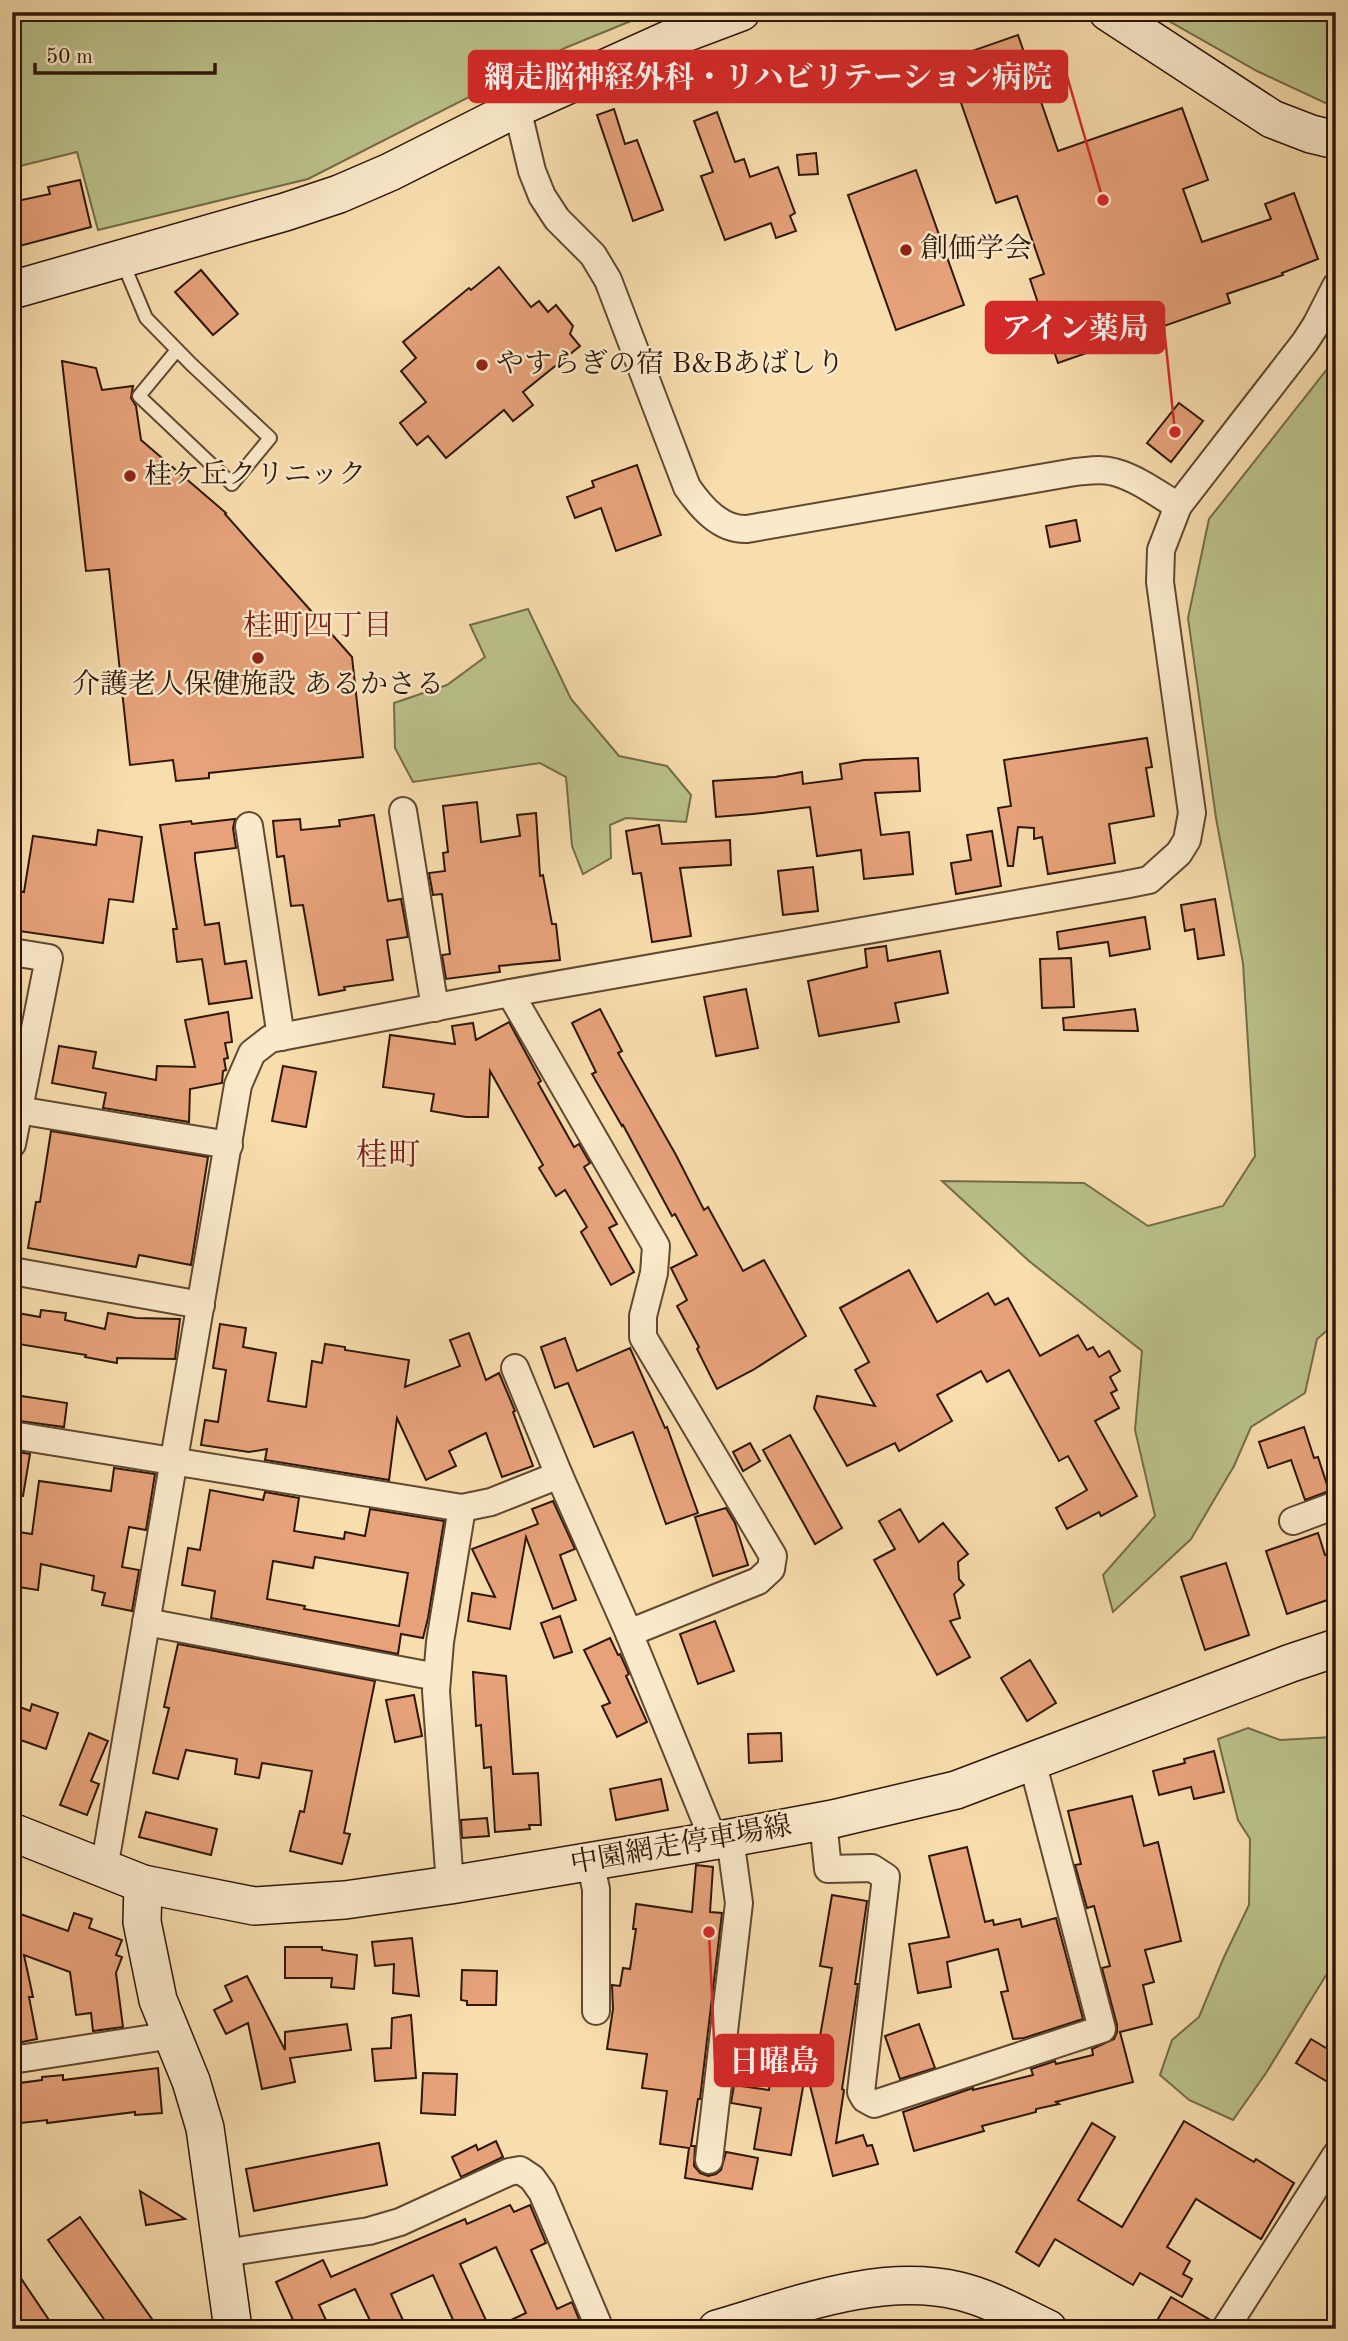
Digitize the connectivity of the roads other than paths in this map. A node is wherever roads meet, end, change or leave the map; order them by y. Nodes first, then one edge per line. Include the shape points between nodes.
1 (741, 12) edge
2 (1108, 12) edge
3 (517, 108) junction
4 (1336, 140) edge
5 (121, 260) junction
6 (12, 290) edge
7 (1334, 297) edge
8 (177, 350) junction
9 (1178, 506) junction
10 (403, 811) dead end
11 (249, 827) dead end
12 (12, 952) edge
13 (510, 993) junction
14 (435, 1007) junction
15 (281, 1037) junction
16 (15, 1110) edge
17 (12, 1144) edge
18 (229, 1145) junction
19 (12, 1271) edge
20 (201, 1304) junction
21 (515, 1368) dead end
22 (12, 1435) edge
23 (174, 1461) junction
24 (559, 1475) junction
25 (1336, 1505) edge
26 (462, 1508) junction
27 (1293, 1521) dead end
28 (146, 1622) junction
29 (629, 1633) junction
30 (1336, 1648) edge
31 (437, 1677) junction
32 (1031, 1761) junction
33 (823, 1821) junction
34 (12, 1832) edge
35 (722, 1840) junction
36 (590, 1862) junction
37 (104, 1869) junction
38 (143, 1884) junction
39 (450, 1885) junction
40 (596, 2011) dead end
41 (173, 2035) junction
42 (12, 2060) edge
43 (1336, 2155) edge
44 (709, 2160) dead end
45 (223, 2253) junction
46 (233, 2329) edge
47 (600, 2329) edge
48 (717, 2329) edge
49 (1048, 2329) edge
50 (1225, 2329) edge

1 - 3 street
2 - 4 street via 1272,119
3 - 5 street via 339,194
3 - 9 street via 542,196 608,280 687,487 714,517 747,529 1100,470 1135,480
5 - 6 street
5 - 8 lane via 146,318
7 - 9 street via 1305,342
8 - 8 lane via 270,438 232,484 139,396
9 - 13 street via 1161,550 1159,572 1192,813 1187,840 1160,872 1149,880 1124,885
10 - 14 street
11 - 15 street
12 - 16 street via 49,958
13 - 14 street
13 - 29 street via 656,1246 643,1337 774,1556 771,1569 758,1581
14 - 15 street
15 - 18 street via 251,1053 238,1085
16 - 17 street
16 - 18 street
18 - 20 street
19 - 20 street
20 - 23 street
21 - 24 street
22 - 23 street
23 - 26 street
23 - 28 street
24 - 26 street via 491,1502
24 - 29 street
25 - 27 street
26 - 31 street
28 - 31 street
28 - 37 street
29 - 35 street
30 - 32 street, 中園網走停車場線
31 - 39 street
32 - 33 street, 中園網走停車場線 via 956,1790
32 - 33 street via 1102,2029 874,2104 861,2092 886,1877 872,1868 828,1869
33 - 35 street, 中園網走停車場線
34 - 37 street, 中園網走停車場線
35 - 36 street, 中園網走停車場線
35 - 44 street via 739,1903
36 - 39 street, 中園網走停車場線
36 - 40 street via 596,1889
37 - 38 street, 中園網走停車場線
38 - 39 street, 中園網走停車場線 via 254,1906 345,1900
38 - 41 street via 143,1934 158,2000
41 - 42 street
41 - 45 street via 205,2128
43 - 50 street
45 - 46 street
45 - 47 street via 369,2231 520,2170 542,2192
48 - 49 street via 843,2294 899,2286 962,2292

